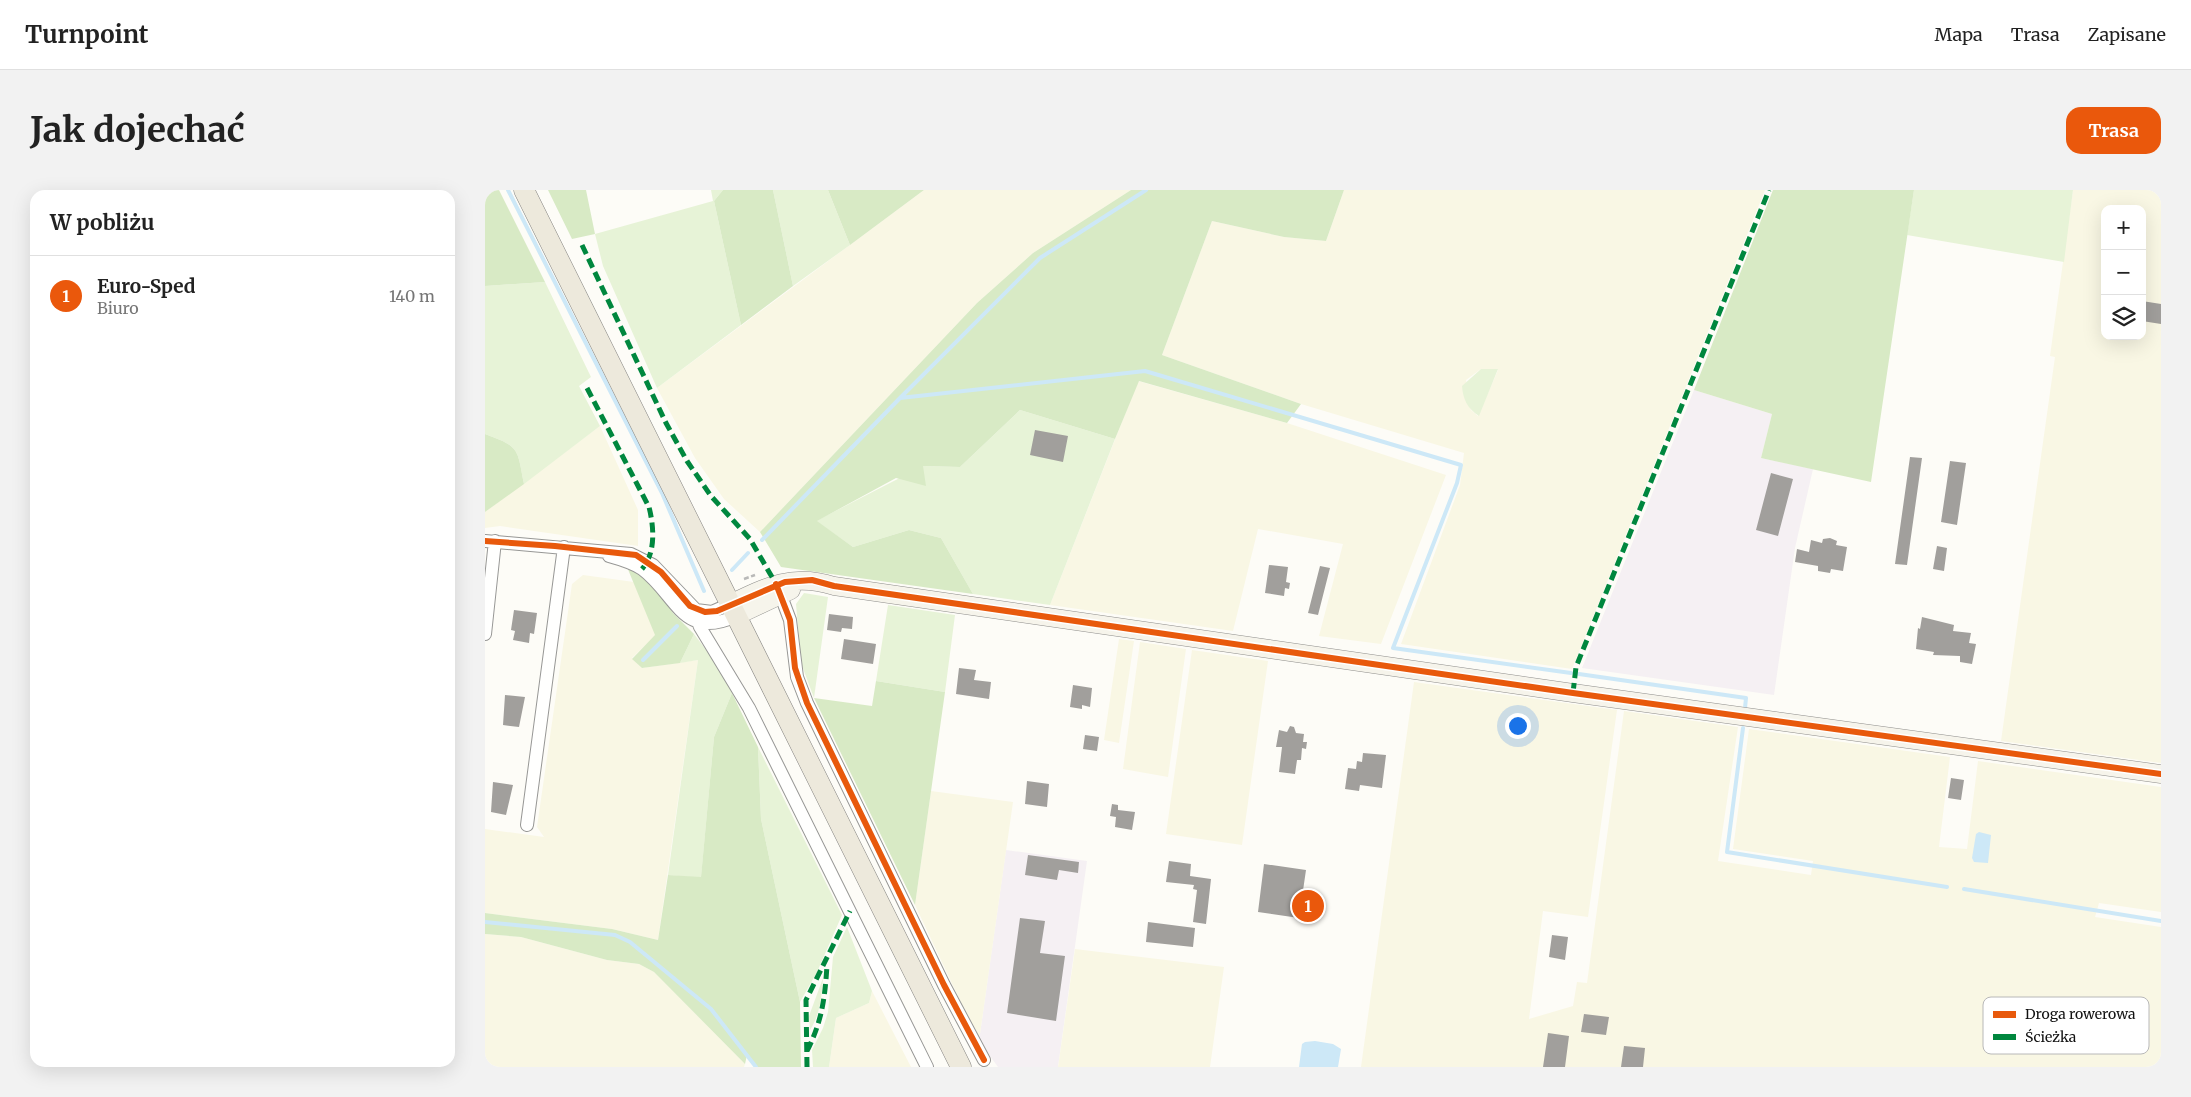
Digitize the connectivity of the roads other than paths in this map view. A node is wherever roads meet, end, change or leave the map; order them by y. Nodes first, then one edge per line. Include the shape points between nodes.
1 (524, 190) edge
2 (490, 541) edge
3 (564, 547) junction
4 (779, 589) junction
5 (733, 610) junction
6 (699, 616) junction
7 (485, 634) edge
8 (2161, 774) edge
9 (527, 825) dead end
10 (984, 1060) dead end
11 (927, 1067) edge
12 (961, 1067) edge

1 - 5 main road
2 - 3 street
2 - 7 street
3 - 6 street via 626,553 643,558 661,572
3 - 9 street
4 - 5 street
4 - 8 street via 834,586 1563,692
4 - 10 street via 790,620 797,677 807,703
5 - 6 street via 717,624
5 - 12 main road
6 - 11 street via 749,708

